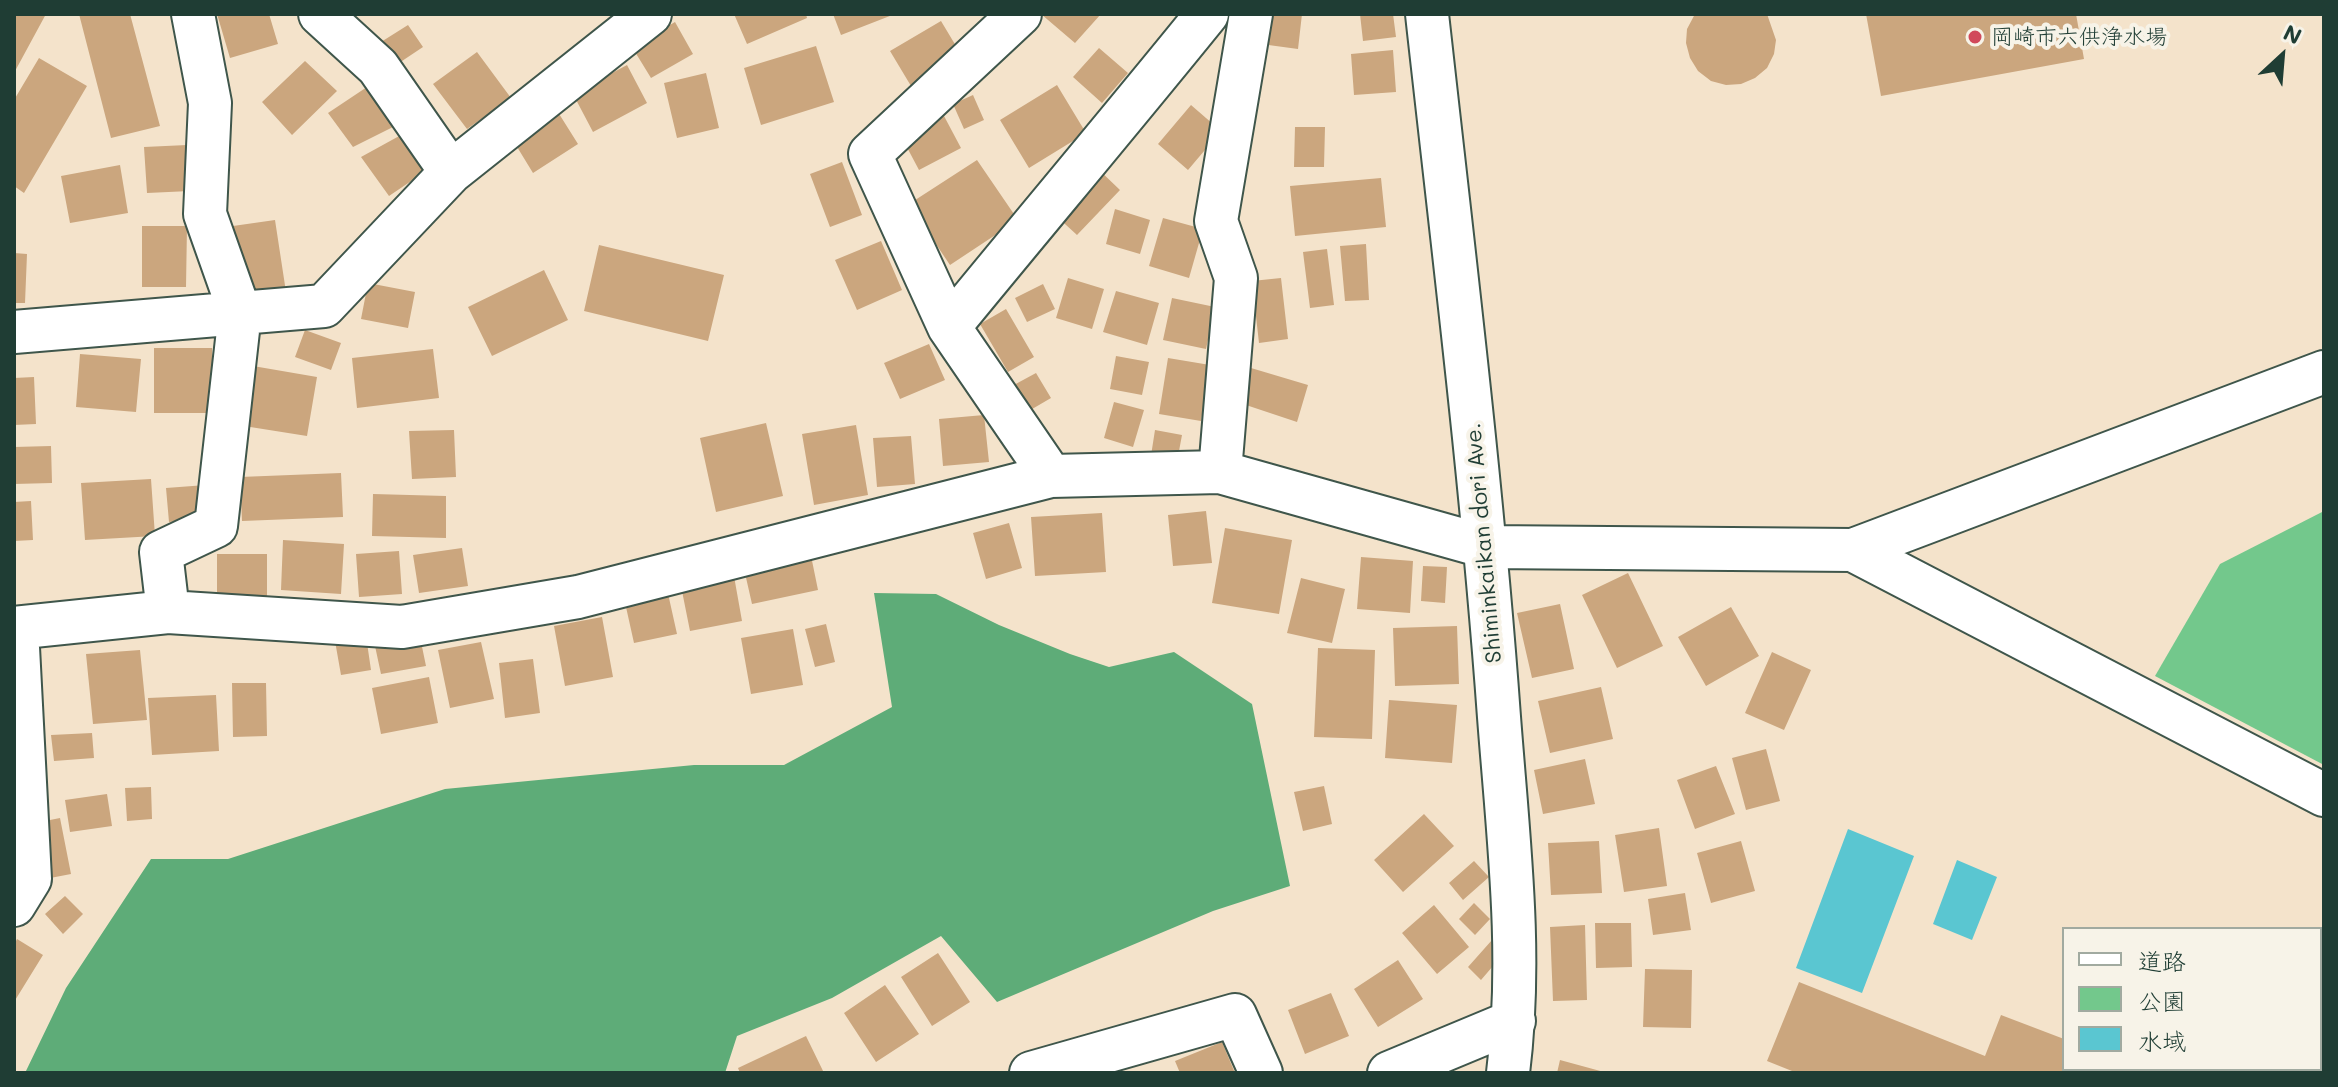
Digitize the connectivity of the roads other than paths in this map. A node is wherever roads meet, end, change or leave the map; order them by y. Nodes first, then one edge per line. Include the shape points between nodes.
1 (193, 14) edge
2 (320, 14) edge
3 (650, 14) edge
4 (1020, 14) edge
5 (1207, 14) edge
6 (1251, 14) edge
7 (1427, 14) edge
8 (451, 172) junction
9 (240, 313) junction
10 (949, 327) junction
11 (14, 332) edge
12 (2324, 372) edge
13 (1220, 472) junction
14 (1051, 476) junction
15 (1487, 547) junction
16 (1853, 550) junction
17 (168, 612) junction
18 (16, 628) edge
19 (2324, 795) edge
20 (14, 905) edge
21 (1514, 1021) junction
22 (1031, 1073) edge
23 (1261, 1073) edge
24 (1389, 1073) edge
25 (1508, 1073) edge

1 - 9 street via 210,103 205,214
2 - 8 street via 378,67
3 - 8 street
4 - 10 street via 870,154
5 - 10 street
6 - 13 street via 1216,221 1236,278
7 - 15 street, Shiminkaikan dori Ave.
8 - 9 street via 324,306
9 - 11 street
9 - 17 street via 216,526 161,552
10 - 14 street
12 - 16 street
13 - 14 street
13 - 15 street
14 - 17 street via 578,597 402,627
15 - 16 street
15 - 21 street, Shiminkaikan dori Ave. via 1514,915
16 - 19 street
17 - 18 street
18 - 20 street via 30,879
21 - 24 street
21 - 25 street, Shiminkaikan dori Ave.
22 - 23 street via 1235,1015

